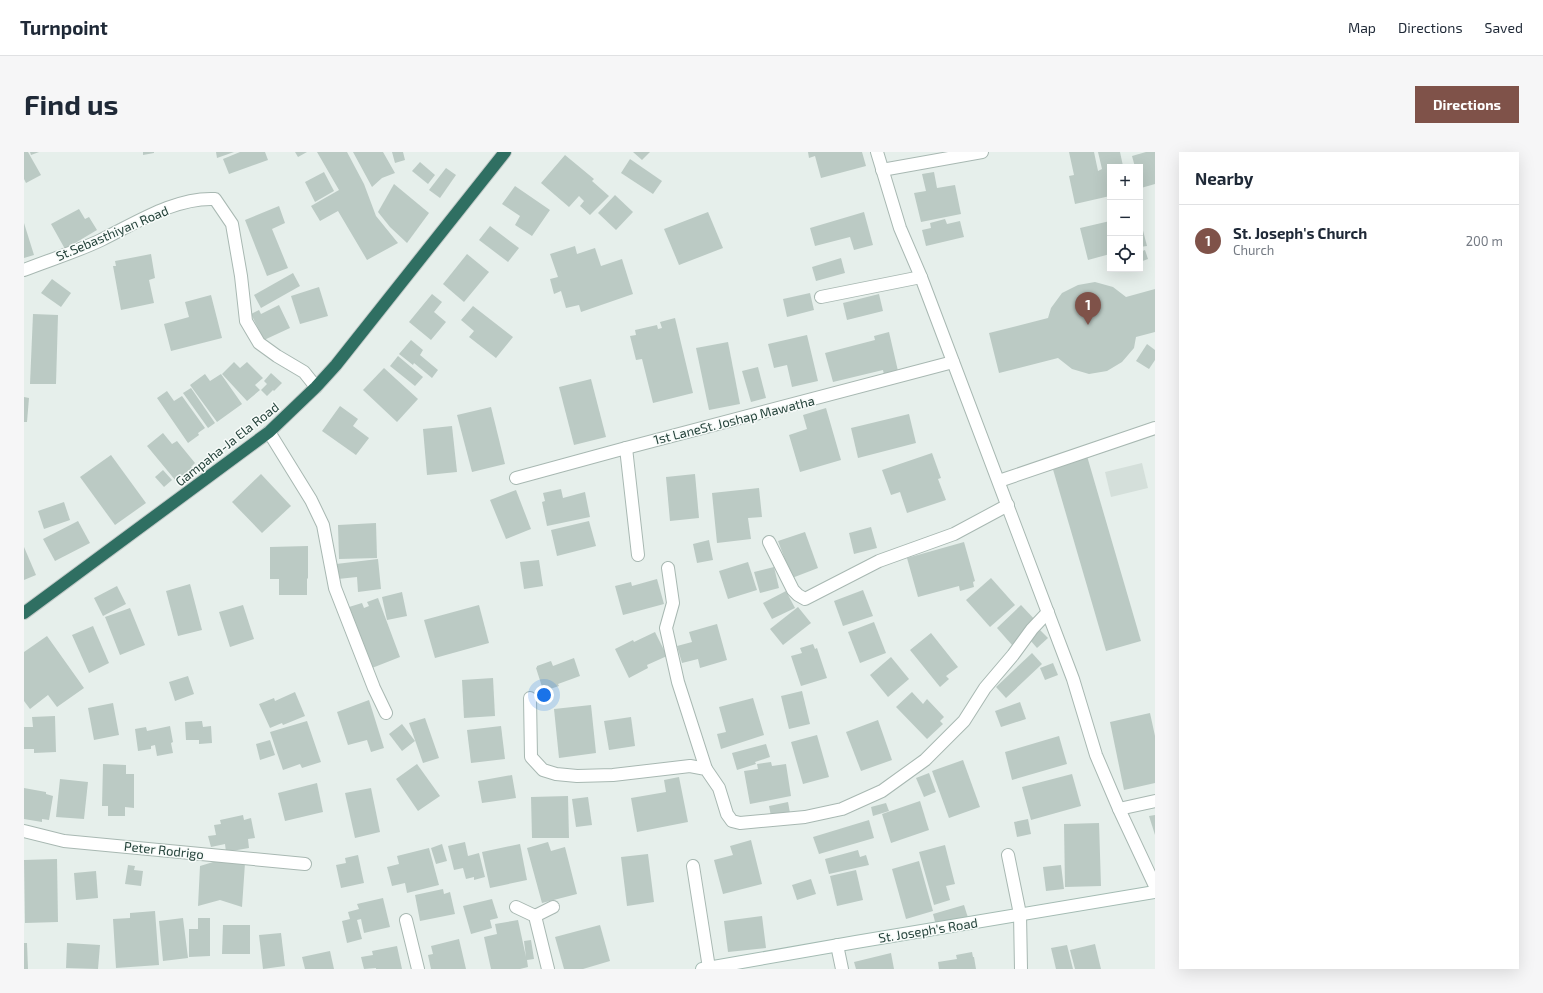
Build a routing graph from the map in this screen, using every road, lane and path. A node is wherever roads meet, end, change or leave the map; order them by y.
1 (505, 152) edge
2 (877, 152) edge
3 (982, 152) edge
4 (882, 170) junction
5 (24, 270) edge
6 (921, 277) junction
7 (820, 297) dead end
8 (953, 362) junction
9 (316, 387) junction
10 (1155, 428) edge
11 (269, 432) junction
12 (626, 448) junction
13 (516, 478) dead end
14 (999, 481) junction
15 (1008, 505) junction
16 (769, 542) dead end
17 (638, 555) dead end
18 (668, 568) dead end
19 (1048, 612) junction
20 (24, 613) edge
21 (530, 698) dead end
22 (386, 713) dead end
23 (706, 769) junction
24 (1155, 802) edge
25 (1119, 809) junction
26 (24, 831) edge
27 (1008, 855) dead end
28 (305, 864) dead end
29 (693, 866) dead end
30 (1155, 886) edge
31 (1155, 892) edge
32 (516, 907) dead end
33 (553, 907) dead end
34 (1020, 914) junction
35 (535, 916) junction
36 (406, 920) dead end
37 (837, 945) junction
38 (706, 968) edge
39 (418, 969) edge
40 (548, 969) edge
41 (842, 969) edge
42 (1021, 969) edge

1 - 9 highway, Gampaha-Ja Ela Road
2 - 4 street
3 - 4 street
4 - 6 street
5 - 9 street, St.Sebasthiyan Road
6 - 7 street
6 - 8 street
8 - 12 street, 1st LaneSt. Joshap Mawatha
8 - 14 street
9 - 11 highway, Gampaha-Ja Ela Road
10 - 14 street
11 - 20 highway, Gampaha-Ja Ela Road
11 - 22 street
12 - 13 street, 1st LaneSt. Joshap Mawatha
12 - 17 street
14 - 15 street
15 - 16 street
15 - 19 street
18 - 23 street
19 - 23 street
19 - 25 street
21 - 23 street
24 - 25 street
25 - 30 street
26 - 28 street, Peter Rodrigo
27 - 34 street
29 - 38 street
31 - 34 street, St. Joseph's Road
32 - 35 street
33 - 35 street
34 - 37 street, St. Joseph's Road
34 - 42 street
35 - 40 street
36 - 39 street
37 - 38 street, St. Joseph's Road
37 - 41 street

